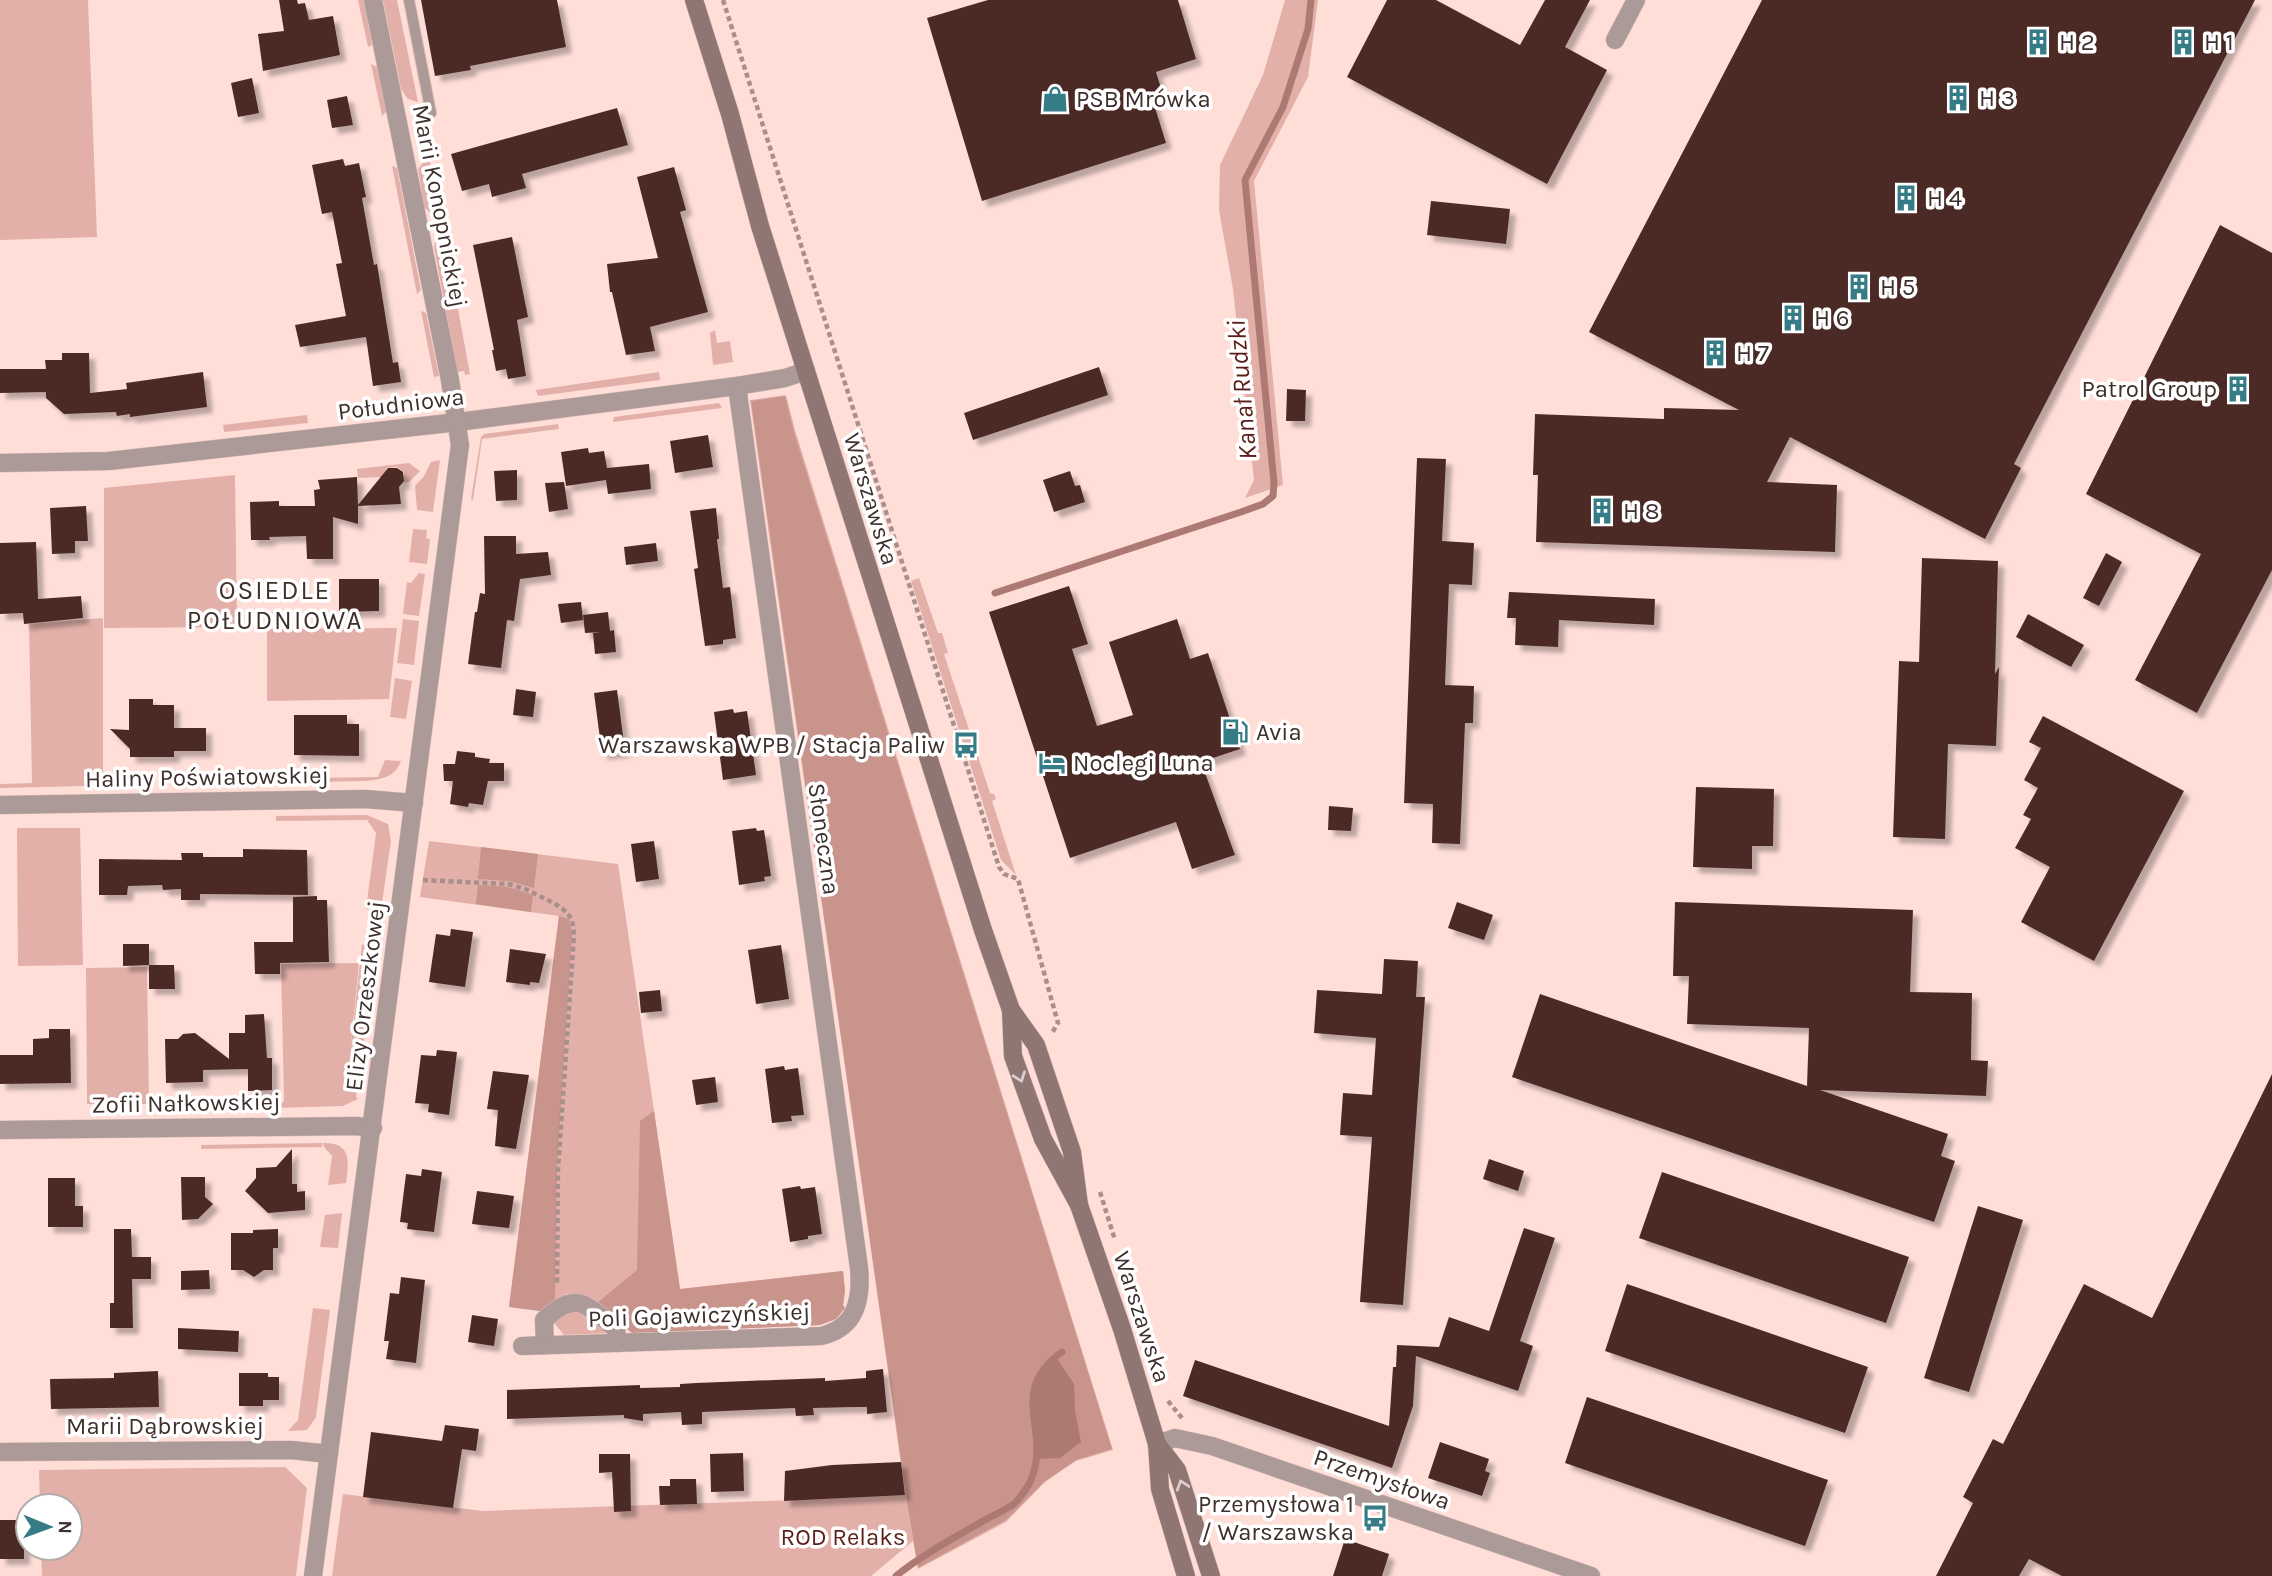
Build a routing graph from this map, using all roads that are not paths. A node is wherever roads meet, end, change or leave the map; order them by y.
1 (373, 0) edge
2 (409, 0) edge
3 (694, 0) edge
4 (1636, 0) edge
5 (1615, 40) dead end
6 (431, 113) dead end
7 (806, 371) junction
8 (737, 386) junction
9 (458, 422) junction
10 (0, 463) edge
11 (414, 803) junction
12 (0, 805) edge
13 (1011, 1010) junction
14 (373, 1128) junction
15 (0, 1130) edge
16 (1079, 1205) junction
17 (859, 1298) joint
18 (618, 1343) junction
19 (545, 1345) junction
20 (522, 1346) dead end
21 (1157, 1444) junction
22 (0, 1452) edge
23 (330, 1454) junction
24 (313, 1576) edge
25 (1186, 1576) edge
26 (1211, 1576) edge
27 (1591, 1576) edge

1 - 9 street, Marii Konopnickiej
2 - 6 lane
3 - 7 main road, Warszawska
4 - 5 street
7 - 8 street, Południowa
7 - 13 main road, Warszawska
8 - 9 street, Południowa
8 - 17 street, Słoneczna
9 - 10 street, Południowa
9 - 11 street, Elizy Orzeszkowej
11 - 12 street, Haliny Poświatowskiej
11 - 14 street, Elizy Orzeszkowej
13 - 16 main road, Warszawska
13 -> 16 main road, Warszawska
14 - 15 street, Zofii Nałkowskiej
14 - 23 street, Elizy Orzeszkowej
16 - 21 main road, Warszawska
17 - 18 street, Poli Gojawiczyńskiej
18 - 19 street, Poli Gojawiczyńskiej
18 - 19 street
19 - 20 street, Poli Gojawiczyńskiej
21 - 25 main road, Warszawska
26 -> 21 main road, Warszawska
21 - 27 street, Przemysłowa
22 - 23 street, Marii Dąbrowskiej
23 - 24 street, Elizy Orzeszkowej

